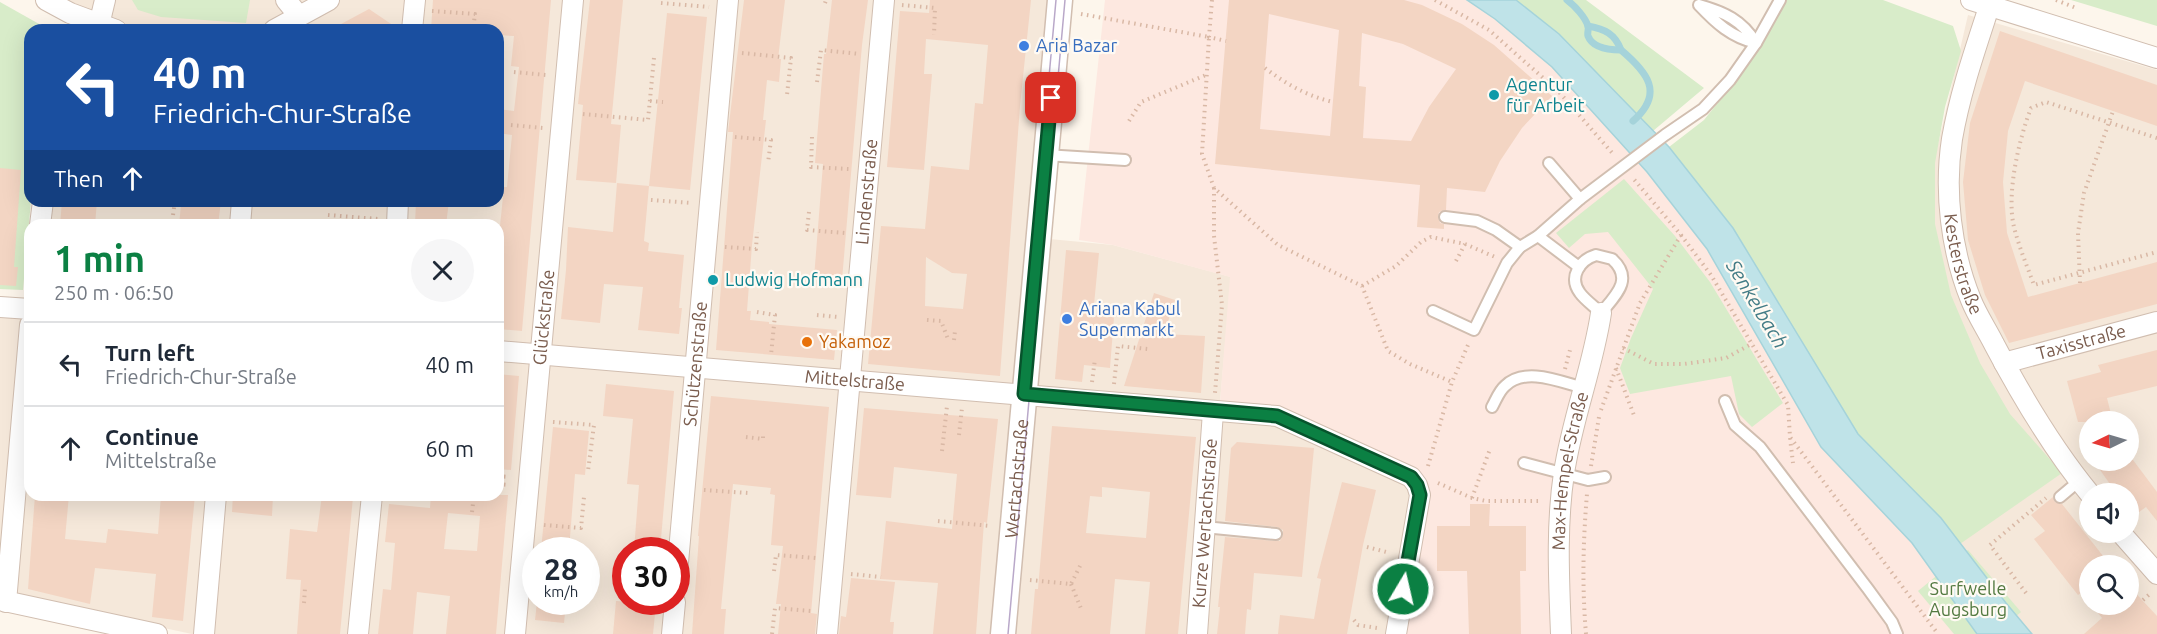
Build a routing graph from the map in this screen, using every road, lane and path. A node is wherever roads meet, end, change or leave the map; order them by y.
1 (46, 0) edge
2 (105, 0) edge
3 (286, 0) edge
4 (328, 0) edge
5 (573, 0) edge
6 (1212, 0) edge
7 (1780, 0) edge
8 (2056, 0) edge
9 (884, 2) edge
10 (1984, 2) edge
11 (662, 3) dead end
12 (414, 5) edge
13 (728, 5) edge
14 (1059, 5) edge
15 (2076, 8) dead end
16 (299, 16) junction
17 (67, 22) edge
18 (83, 24) edge
19 (107, 24) edge
20 (285, 24) edge
21 (412, 24) edge
22 (474, 24) edge
23 (934, 34) dead end
24 (1209, 38) junction
25 (1226, 41) dead end
26 (1756, 43) junction
27 (724, 52) junction
28 (879, 57) junction
29 (654, 58) dead end
30 (2157, 58) edge
31 (1265, 68) dead end
32 (514, 72) dead end
33 (1206, 75) junction
34 (566, 77) junction
35 (817, 82) dead end
36 (787, 95) dead end
37 (650, 101) junction
38 (663, 102) dead end
39 (1333, 102) dead end
40 (2113, 111) dead end
41 (562, 121) junction
42 (1129, 121) dead end
43 (2108, 124) junction
44 (511, 125) dead end
45 (716, 136) junction
46 (812, 137) dead end
47 (2157, 138) edge
48 (1046, 155) junction
49 (1125, 160) dead end
50 (768, 163) dead end
51 (1549, 163) dead end
52 (868, 170) junction
53 (1214, 188) junction
54 (1580, 198) junction
55 (651, 200) dead end
56 (710, 205) junction
57 (174, 207) edge
58 (809, 212) dead end
59 (173, 215) dead end
60 (328, 215) dead end
61 (397, 216) edge
62 (1445, 217) dead end
63 (757, 232) dead end
64 (862, 234) junction
65 (1681, 235) dead end
66 (1538, 236) junction
67 (1466, 244) junction
68 (706, 246) junction
69 (1520, 247) junction
70 (2157, 252) edge
71 (1456, 261) dead end
72 (1507, 263) junction
73 (1579, 267) junction
74 (2079, 272) junction
75 (2079, 283) dead end
76 (1362, 286) junction
77 (0, 307) edge
78 (24, 309) edge
79 (1433, 310) dead end
80 (757, 312) dead end
81 (1601, 313) junction
82 (927, 320) dead end
83 (2157, 322) edge
84 (1474, 330) junction
85 (955, 331) dead end
86 (948, 339) dead end
87 (954, 340) dead end
88 (1753, 343) junction
89 (1623, 348) dead end
90 (1148, 349) dead end
91 (504, 352) edge
92 (541, 355) junction
93 (2004, 363) junction
94 (1616, 367) dead end
95 (695, 368) junction
96 (769, 375) junction
97 (849, 380) junction
98 (1452, 382) junction
99 (24, 386) edge
100 (948, 388) junction
101 (1584, 388) junction
102 (1024, 394) junction
103 (1725, 401) dead end
104 (1113, 402) junction
105 (1492, 406) dead end
106 (1213, 412) junction
107 (1635, 418) dead end
108 (535, 420) junction
109 (763, 432) dead end
110 (746, 437) dead end
111 (1490, 449) dead end
112 (942, 451) dead end
113 (1524, 464) dead end
114 (588, 471) dead end
115 (1564, 474) junction
116 (1605, 477) dead end
117 (2081, 483) edge
118 (2079, 484) edge
119 (2079, 484) edge
120 (1417, 485) junction
121 (685, 488) junction
122 (748, 494) dead end
123 (584, 497) dead end
124 (2060, 497) dead end
125 (1472, 498) junction
126 (215, 501) edge
127 (371, 501) edge
128 (473, 501) edge
129 (1541, 501) dead end
130 (472, 512) dead end
131 (938, 520) dead end
132 (525, 524) junction
133 (1204, 527) junction
134 (1012, 529) junction
135 (1276, 534) dead end
136 (680, 537) edge
137 (2130, 543) edge
138 (1082, 562) dead end
139 (833, 566) junction
140 (774, 572) dead end
141 (2157, 574) edge
142 (881, 577) dead end
143 (1009, 578) junction
144 (1071, 584) junction
145 (305, 588) dead end
146 (2026, 593) dead end
147 (3, 601) edge
148 (304, 603) dead end
149 (1082, 611) dead end
150 (829, 612) junction
151 (674, 615) edge
152 (157, 634) edge
153 (204, 634) edge
154 (358, 634) edge
155 (515, 634) edge
156 (672, 634) edge
157 (771, 634) edge
158 (827, 634) edge
159 (1003, 634) edge
160 (1197, 634) edge
161 (1396, 634) edge
162 (1561, 634) edge
163 (1897, 634) edge
164 (1938, 634) edge

1 - 17 street
2 - 19 street
3 - 16 street
4 - 16 street
5 - 34 street, Glückstraße
6 - 24 path
7 - 26 lane
8 - 15 path
9 - 23 path
9 - 28 street, Lindenstraße
10 - 30 street
10 - 93 street, Kesterstraße
11 - 13 path
12 - 21 street
12 - 22 path
13 - 27 street, Schützenstraße
14 - 24 path
14 - 48 street, Wertachstraße
16 - 20 street
17 - 18 street
24 - 25 path
24 - 33 path
26 - 26 lane
26 - 54 lane
27 - 36 path
27 - 45 street, Schützenstraße
28 - 35 path
28 - 52 street, Lindenstraße
29 - 37 path
31 - 39 path
32 - 34 path
33 - 42 path
33 - 53 path
34 - 41 street, Glückstraße
37 - 38 path
37 - 41 path
40 - 43 path
41 - 44 path
41 - 92 street, Glückstraße
43 - 47 path
43 - 74 path
43 - 74 path
45 - 50 path
45 - 56 street, Schützenstraße
46 - 52 path
48 - 49 lane
48 - 102 street, Wertachstraße
51 - 54 lane
52 - 64 street, Lindenstraße
53 - 76 path
53 - 106 path
54 - 66 lane
55 - 56 path
56 - 68 street, Schützenstraße
57 - 59 path
58 - 64 path
60 - 61 path
62 - 69 lane
63 - 68 path
64 - 97 street, Lindenstraße
65 - 88 path
66 - 69 lane
66 - 73 lane
67 - 71 path
67 - 72 path
67 - 76 path
68 - 95 street, Schützenstraße
69 - 72 lane
70 - 74 path
72 - 84 lane
73 - 81 lane
73 - 81 lane
74 - 75 path
76 - 98 path
77 - 78 street
79 - 84 lane
80 - 96 path
81 - 101 street, Max-Hempel-Straße
82 - 86 path
83 - 93 street, Taxisstraße
84 - 98 path
85 - 87 path
88 - 89 path
88 - 164 path
90 - 104 path
91 - 92 street, Mittelstraße
92 - 95 street, Mittelstraße
92 - 108 street, Glückstraße
93 - 117 street, Kesterstraße
94 - 107 path
95 - 96 street, Mittelstraße
95 - 121 street, Schützenstraße
96 - 97 street, Mittelstraße
97 - 100 street, Mittelstraße
97 - 139 street, Lindenstraße
98 - 120 path
99 - 147 street
100 - 102 street, Mittelstraße
100 - 112 path
101 - 105 lane
101 - 115 street, Max-Hempel-Straße
102 - 104 street, Mittelstraße
102 - 134 street, Wertachstraße
103 - 163 lane
104 - 106 street, Mittelstraße
106 - 120 street, Mittelstraße
106 - 133 street, Kurze Wertachstraße
108 - 114 path
108 - 132 street, Glückstraße
109 - 110 path
111 - 125 path
113 - 115 lane
115 - 116 lane
115 - 162 street, Max-Hempel-Straße
118 - 124 lane
119 - 146 path
120 - 125 path
120 - 161 street
121 - 122 path
121 - 136 street, Schützenstraße
123 - 132 path
125 - 129 path
126 - 153 street
127 - 154 street
128 - 130 path
131 - 134 path
132 - 155 street, Glückstraße
133 - 135 lane
133 - 160 street, Kurze Wertachstraße
134 - 143 street, Wertachstraße
137 - 141 street
138 - 144 path
139 - 140 path
139 - 142 path
139 - 150 street, Lindenstraße
143 - 144 path
143 - 159 street, Wertachstraße
144 - 149 path
145 - 148 path
147 - 152 street
150 - 157 path
150 - 158 street, Lindenstraße
151 - 156 street

